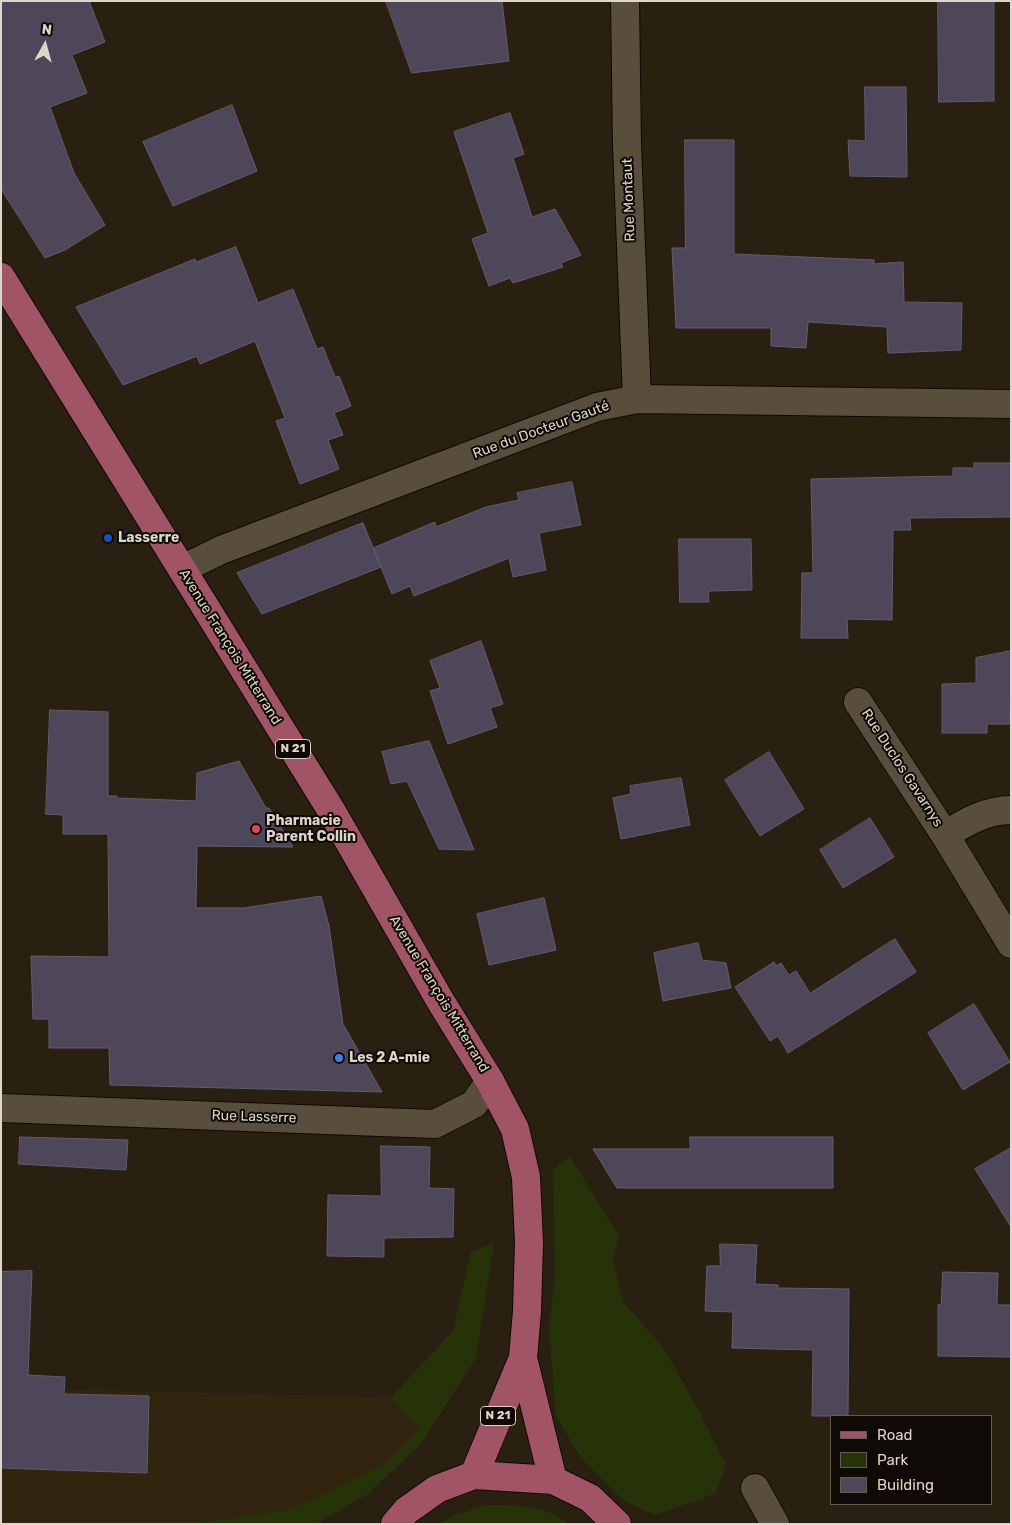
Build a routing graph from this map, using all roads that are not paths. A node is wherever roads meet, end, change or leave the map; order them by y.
1 (625, 1) edge
2 (1, 277) edge
3 (637, 399) junction
4 (1011, 404) edge
5 (182, 569) junction
6 (858, 702) dead end
7 (1011, 810) edge
8 (945, 835) junction
9 (1011, 944) edge
10 (490, 1082) junction
11 (1, 1108) edge
12 (523, 1358) junction
13 (474, 1475) junction
14 (553, 1480) junction
15 (755, 1488) dead end
16 (395, 1524) edge
17 (617, 1524) edge
18 (775, 1524) edge

1 - 3 street, Rue Montaut
2 - 5 main road, Avenue François Mitterrand / N 21
3 - 4 street, Rue du Docteur Gauté
3 - 5 street, Rue du Docteur Gauté
5 - 10 main road, Avenue François Mitterrand / N 21
6 - 8 street, Rue Duclos Gavarnys
7 - 8 street, Rue Duclos Gavarnys
8 - 9 street, Rue Duclos Gavarnys
10 - 11 street, Rue Lasserre
10 - 12 main road, Avenue François Mitterrand / N 21
12 - 13 main road, N 21
12 - 14 main road, N 21
13 - 14 main road
13 - 16 main road
14 - 17 main road
15 - 18 street

